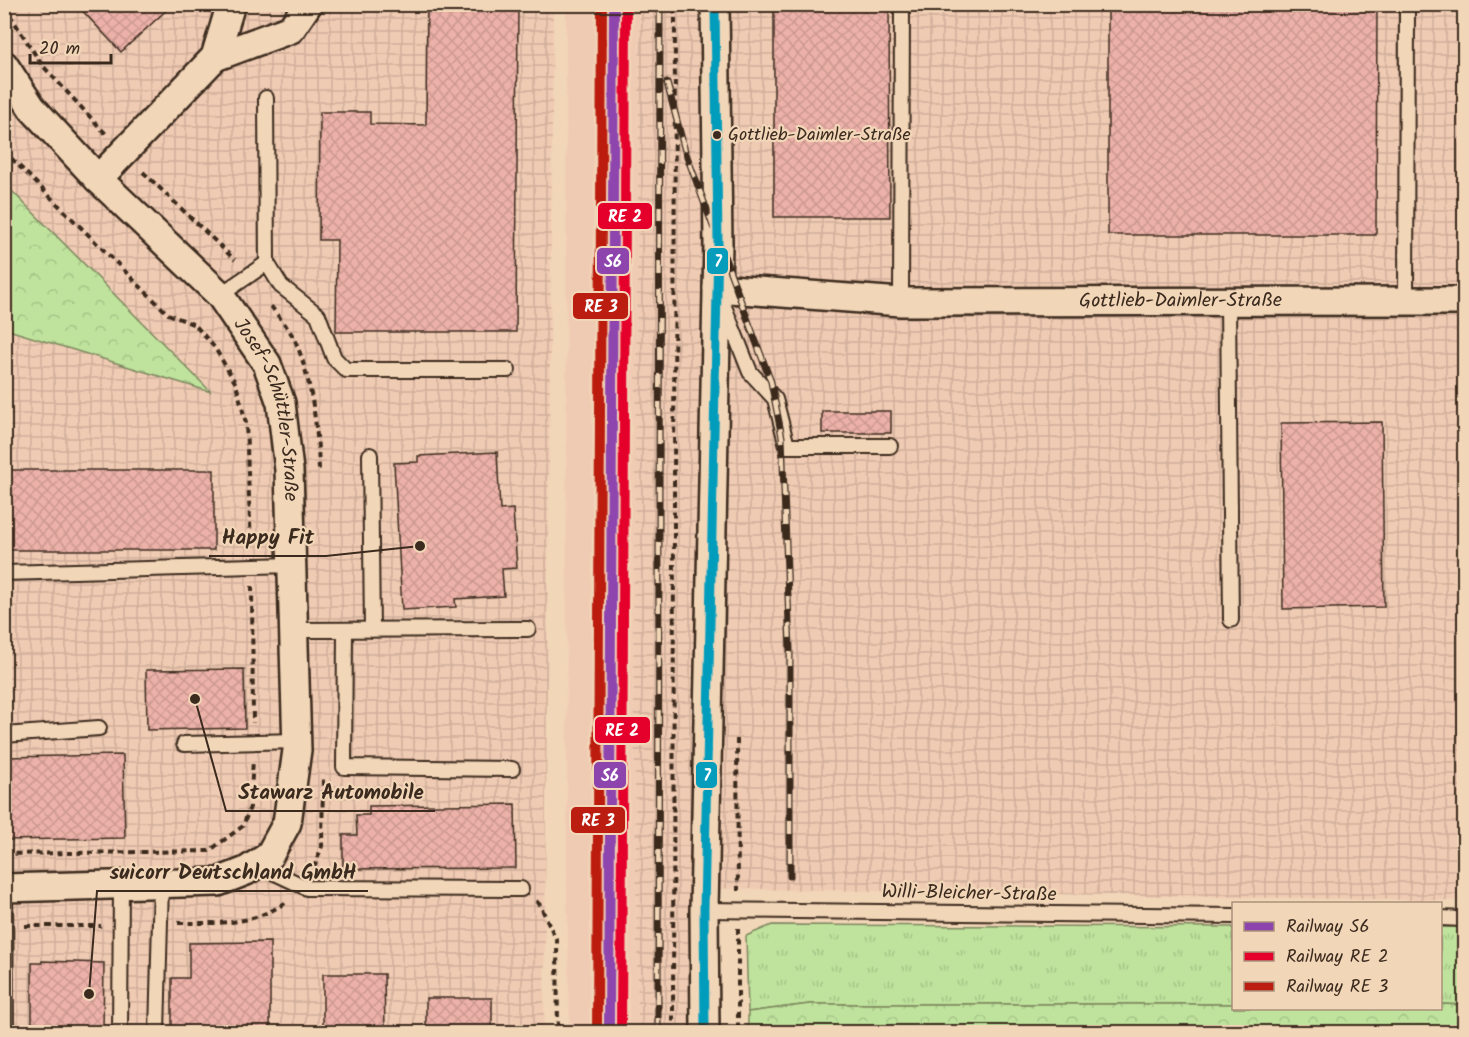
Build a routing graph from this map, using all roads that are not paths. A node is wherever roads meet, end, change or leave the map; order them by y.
1 (231, 4) edge
2 (308, 4) edge
3 (715, 4) edge
4 (902, 4) edge
5 (1407, 11) dead end
6 (215, 57) junction
7 (4, 65) edge
8 (266, 98) dead end
9 (98, 179) junction
10 (267, 263) junction
11 (717, 288) junction
12 (220, 295) junction
13 (1406, 301) junction
14 (1464, 301) edge
15 (901, 302) junction
16 (1228, 302) junction
17 (508, 370) dead end
18 (890, 446) dead end
19 (369, 455) dead end
20 (292, 565) junction
21 (4, 573) edge
22 (1231, 620) dead end
23 (528, 629) dead end
24 (293, 630) junction
25 (345, 630) junction
26 (372, 630) junction
27 (99, 728) dead end
28 (4, 735) edge
29 (296, 741) junction
30 (184, 744) dead end
31 (512, 769) dead end
32 (256, 864) junction
33 (161, 884) junction
34 (121, 885) junction
35 (5, 888) edge
36 (521, 889) road end
37 (704, 910) junction
38 (1232, 916) edge
39 (1442, 918) edge
40 (1464, 919) edge
41 (5, 926) edge
42 (6, 1032) edge
43 (120, 1032) edge
44 (157, 1032) edge
45 (705, 1032) edge

1 - 6 street
2 - 6 street
3 - 11 street
4 - 15 lane
5 - 13 lane
6 - 9 street
7 - 9 street, Josef-Schüttler-Straße
8 - 10 lane
9 - 12 street, Josef-Schüttler-Straße
10 - 12 lane
10 - 17 lane
11 - 15 street, Gottlieb-Daimler-Straße
11 - 18 lane
11 - 37 street
12 - 20 street, Josef-Schüttler-Straße
13 - 14 street, Gottlieb-Daimler-Straße
13 - 16 street, Gottlieb-Daimler-Straße
15 - 16 street, Gottlieb-Daimler-Straße
16 - 22 lane
19 - 26 lane
20 - 21 lane
20 - 24 street, Josef-Schüttler-Straße
23 - 26 lane
24 - 25 lane
24 - 29 street, Josef-Schüttler-Straße
25 - 26 lane
25 - 31 lane
27 - 28 lane
29 - 30 lane
29 - 32 street, Josef-Schüttler-Straße
32 - 33 street, Josef-Schüttler-Straße
32 - 36 lane
33 - 34 street, Josef-Schüttler-Straße
33 - 44 lane
34 - 35 street, Josef-Schüttler-Straße
34 - 43 lane
35 - 41 lane
37 - 38 lane, Willi-Bleicher-Straße
37 - 45 street
39 - 40 lane
41 - 42 lane

